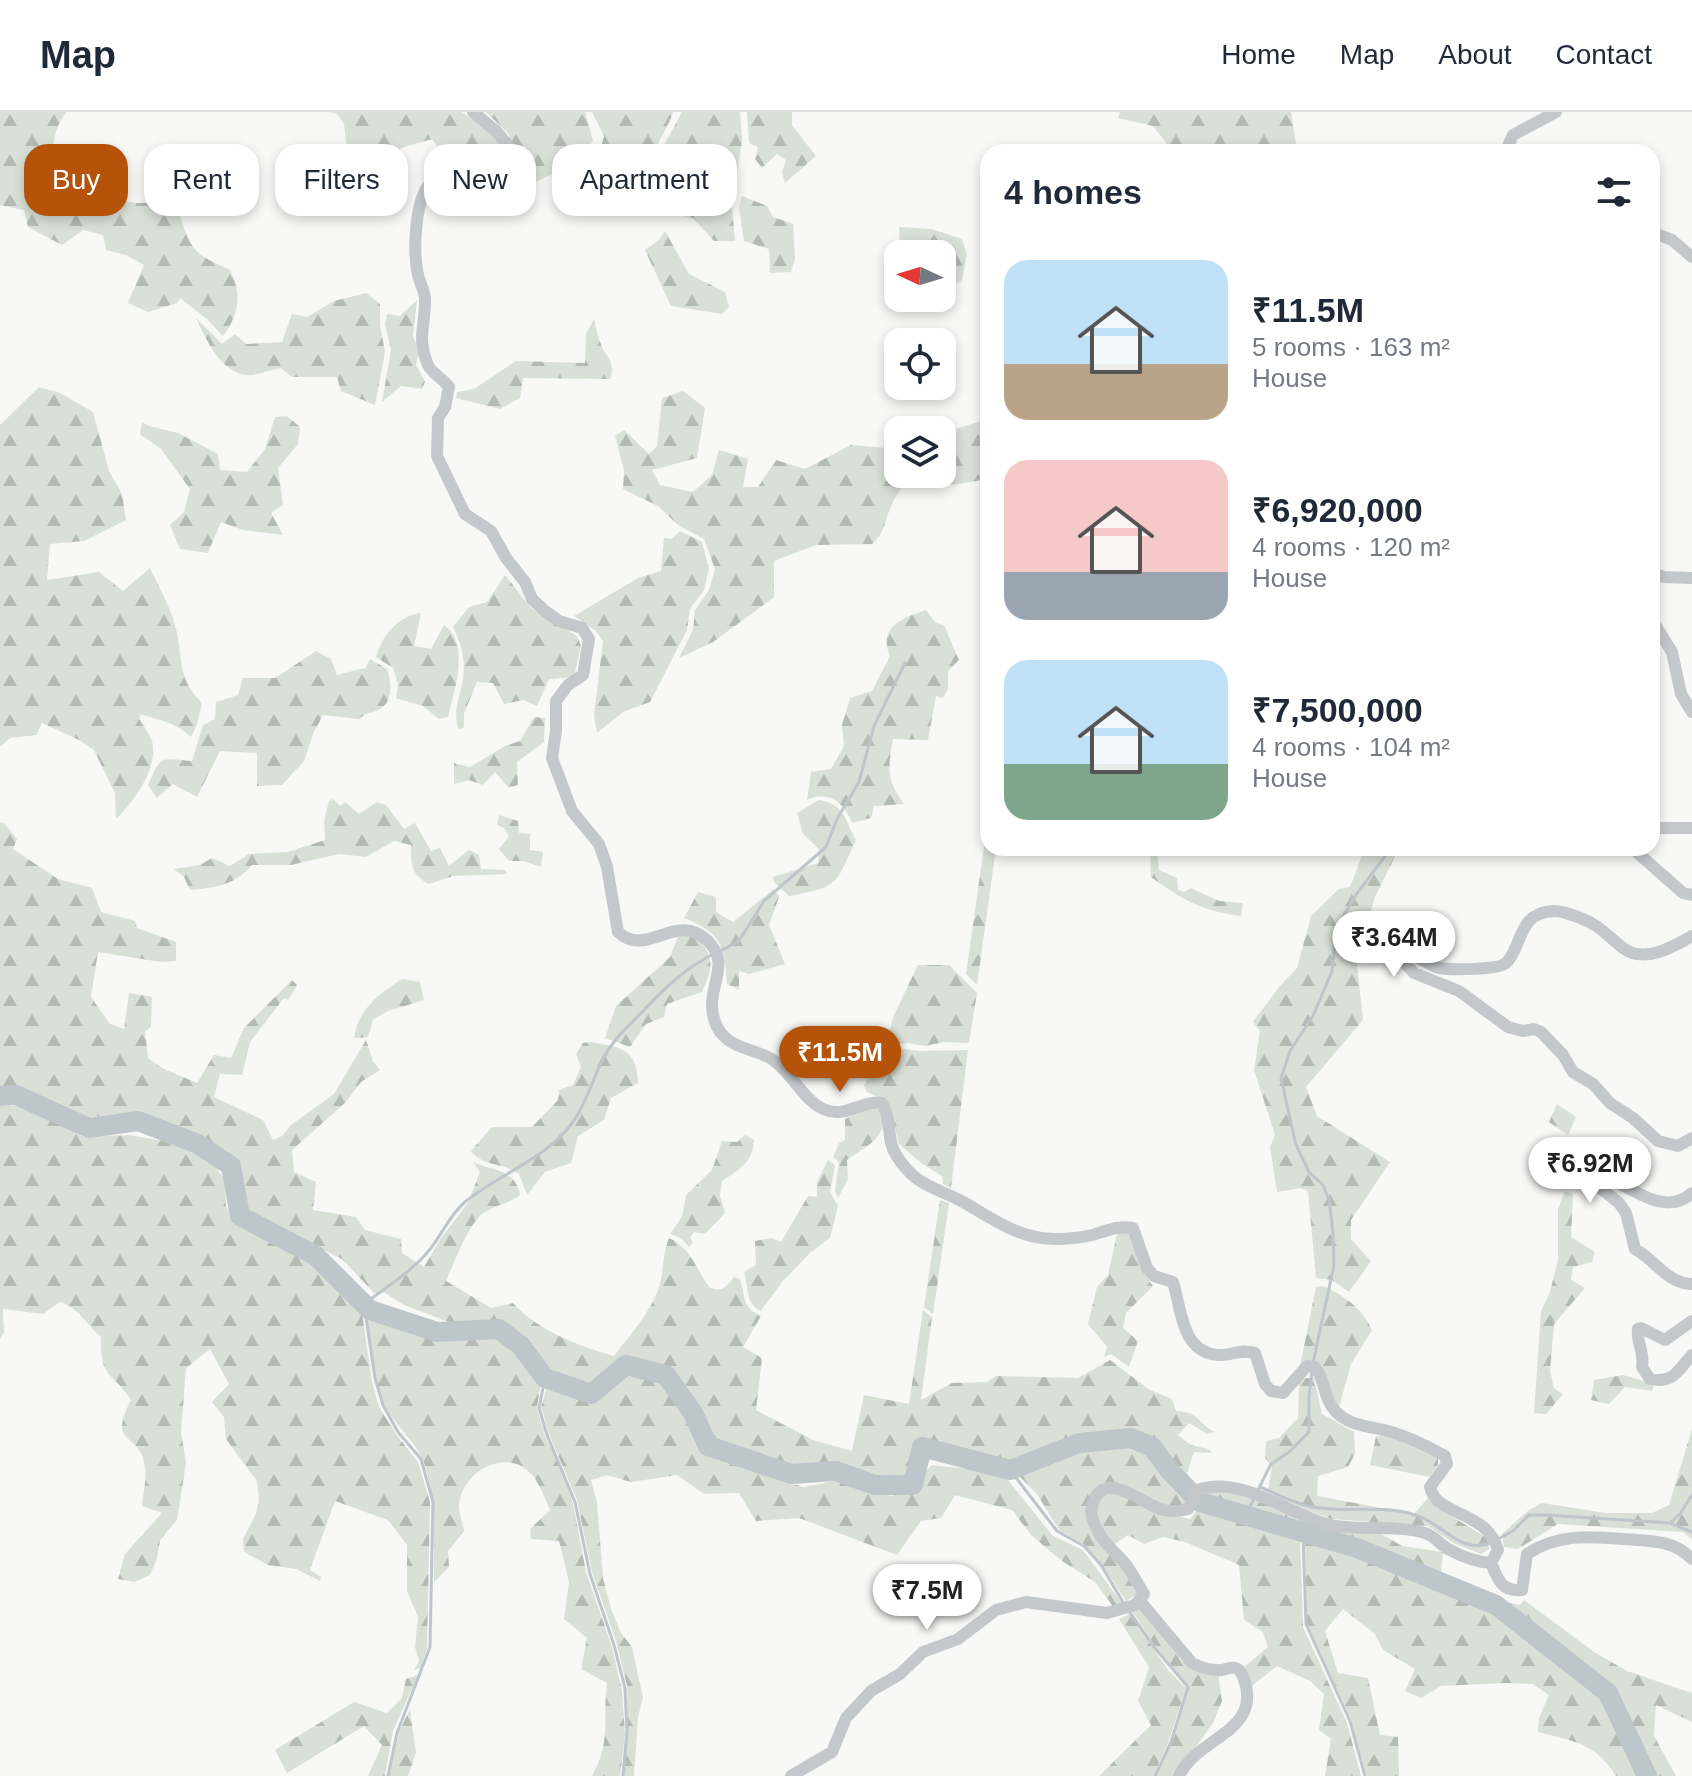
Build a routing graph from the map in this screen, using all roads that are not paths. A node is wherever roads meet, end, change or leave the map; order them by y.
1 (473, 112) edge
2 (1556, 112) edge
3 (1509, 144) edge
4 (1660, 235) edge
5 (1692, 257) edge
6 (1660, 576) edge
7 (1692, 578) edge
8 (1660, 633) edge
9 (1692, 712) edge
10 (1660, 828) edge
11 (1692, 828) edge
12 (1641, 856) edge
13 (1692, 895) edge
14 (1692, 936) edge
15 (1692, 1138) edge
16 (1692, 1193) edge
17 (1692, 1284) edge
18 (1692, 1321) edge
19 (1692, 1355) edge
20 (1692, 1559) edge
21 (1491, 1563) junction
22 (1137, 1603) junction
23 (791, 1776) edge
24 (1179, 1776) edge

1 - 21 street
2 - 3 street
4 - 5 street
6 - 7 street
8 - 9 street
10 - 11 street
12 - 13 street
14 - 15 street
16 - 17 street
18 - 19 street
20 - 21 street
21 - 22 street
22 - 23 street
22 - 24 street

